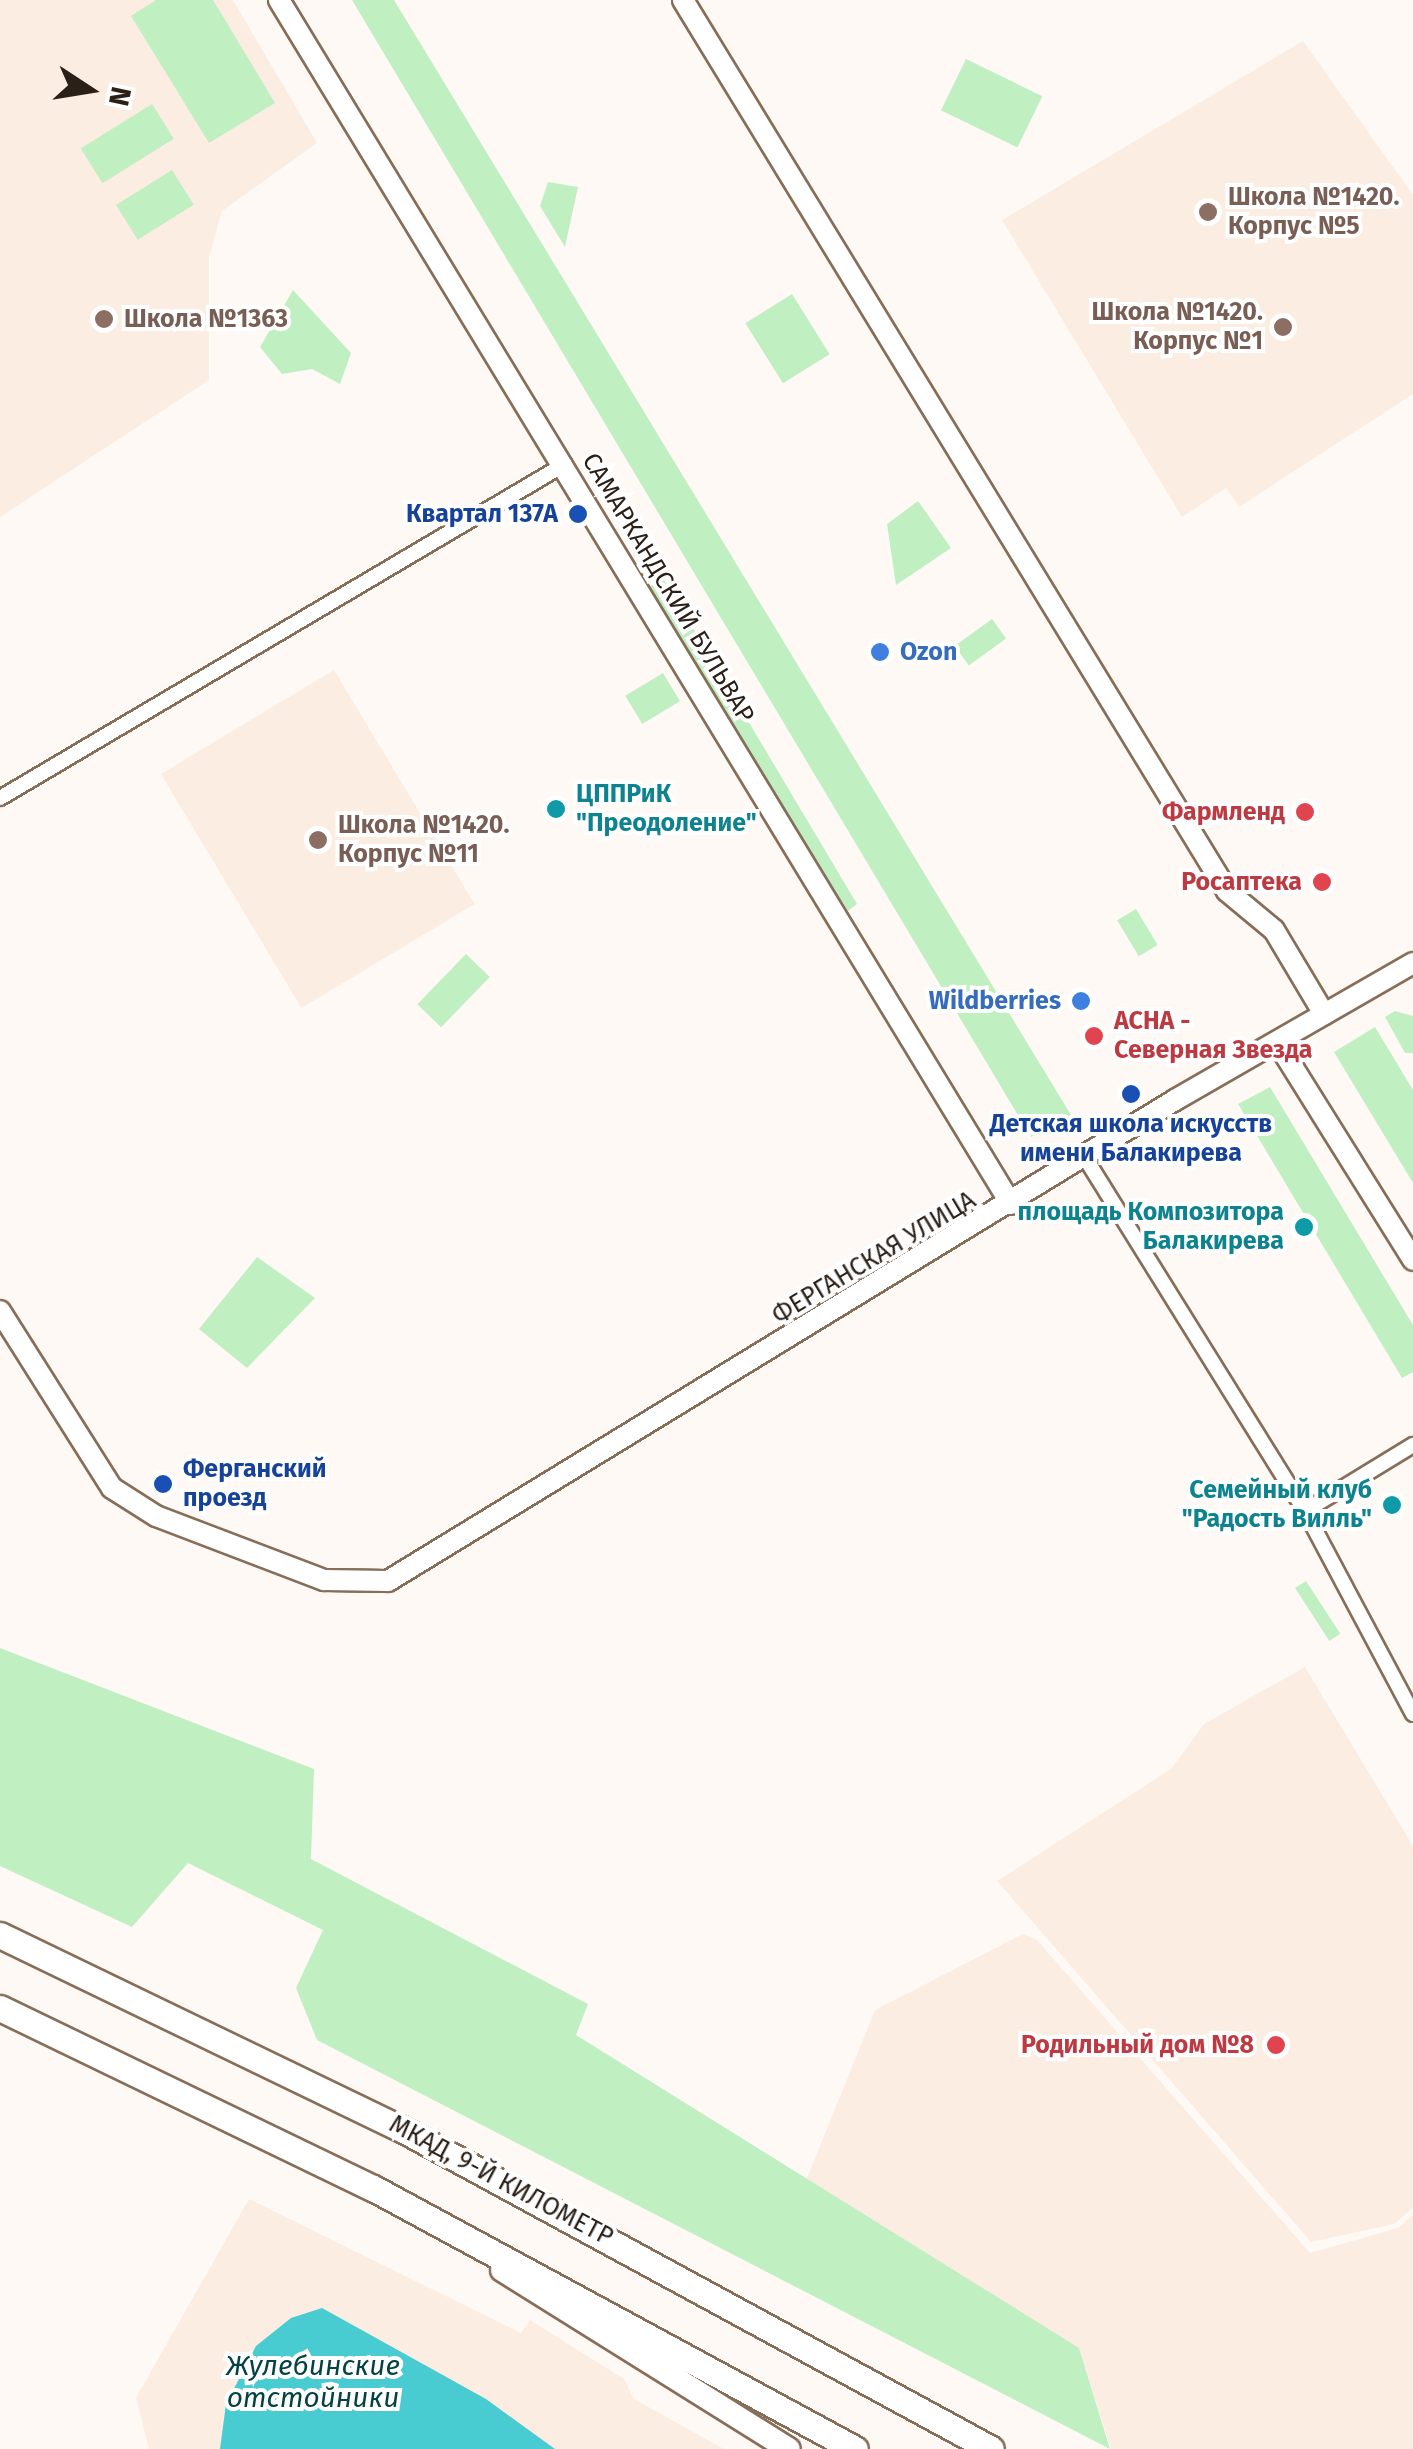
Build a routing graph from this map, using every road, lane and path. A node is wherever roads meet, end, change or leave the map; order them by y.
1 (279, 0) edge
2 (683, 0) edge
3 (565, 464) junction
4 (0, 798) edge
5 (1413, 963) edge
6 (1324, 1014) junction
7 (1277, 1042) junction
8 (1084, 1156) junction
9 (1011, 1204) junction
10 (1413, 1260) edge
11 (0, 1311) edge
12 (1413, 1446) edge
13 (1305, 1511) junction
14 (1413, 1714) edge
15 (0, 1935) edge
16 (0, 2008) edge
17 (372, 2188) junction
18 (789, 2449) edge
19 (855, 2449) edge
20 (991, 2449) edge

1 - 3 street, САМАРКАНДСКИЙ БУЛЬВАР
2 - 6 street
3 - 4 street
3 - 9 street, САМАРКАНДСКИЙ БУЛЬВАР
5 - 6 street, ФЕРГАНСКАЯ УЛИЦА
6 - 7 street, ФЕРГАНСКАЯ УЛИЦА
7 - 8 street, ФЕРГАНСКАЯ УЛИЦА
7 - 10 street
8 - 9 street, ФЕРГАНСКАЯ УЛИЦА
8 - 13 street
9 - 11 street, ФЕРГАНСКАЯ УЛИЦА
12 - 13 street
13 - 14 street
15 - 20 highway, МКАД, 9-Й КИЛОМЕТР
16 - 17 highway
17 - 18 main road
17 - 19 highway

